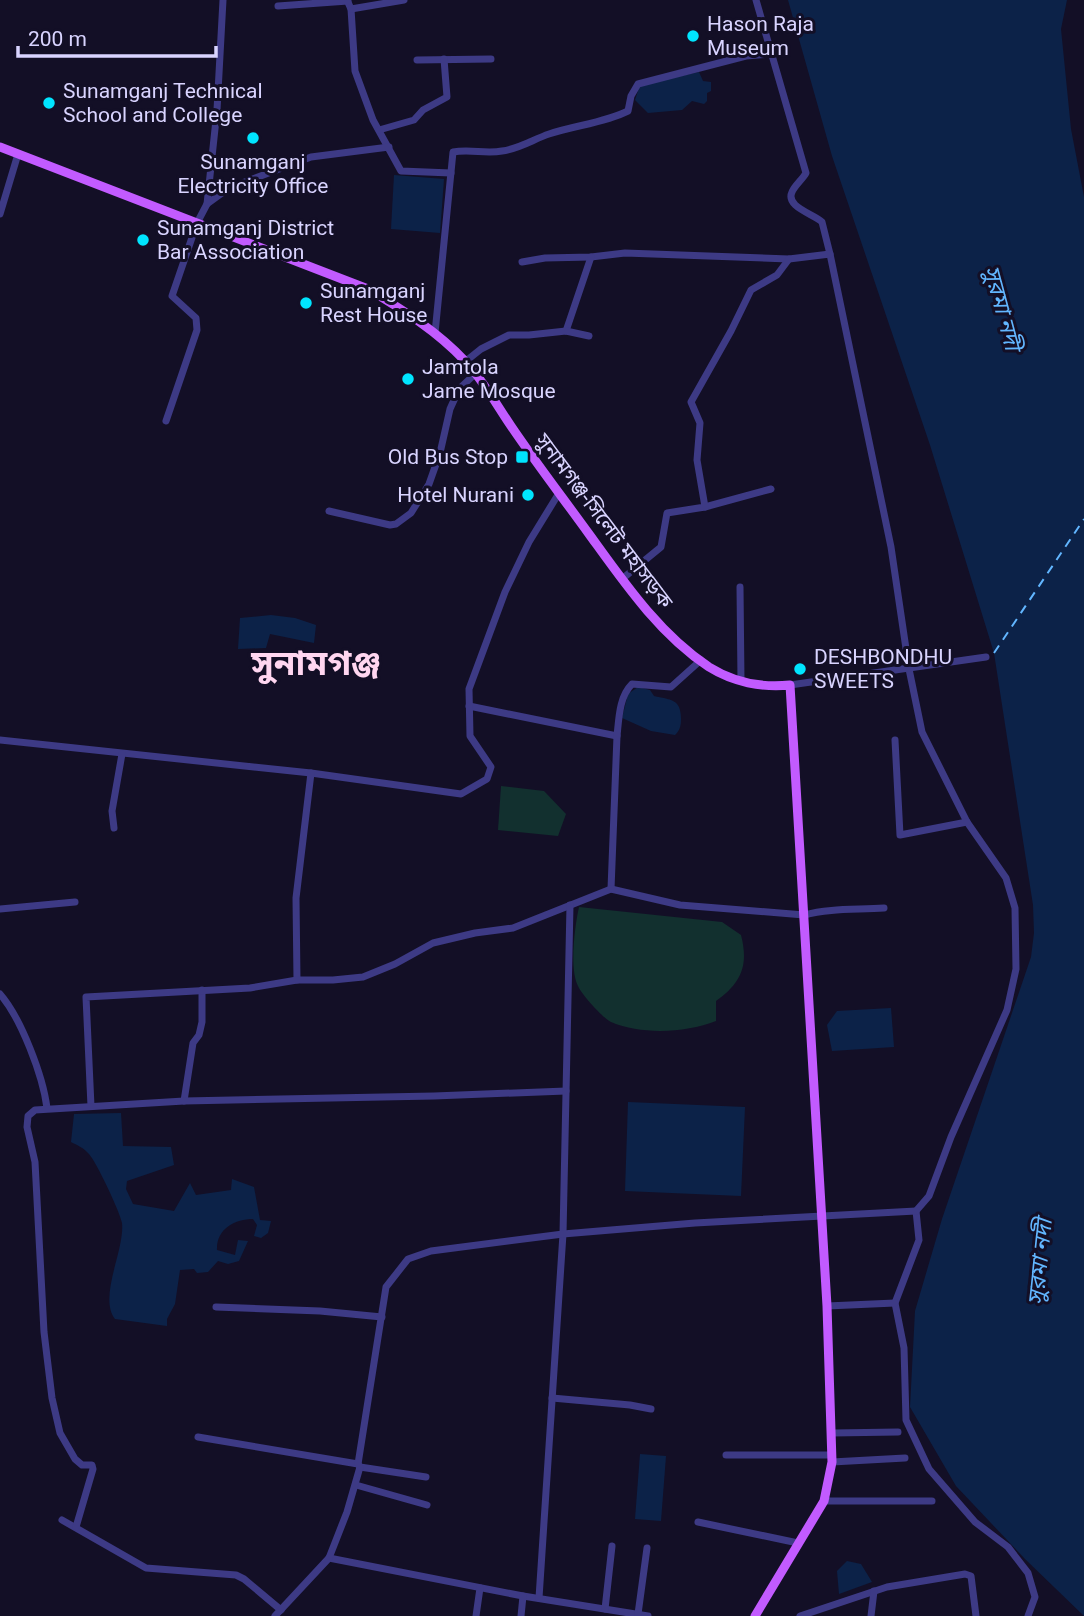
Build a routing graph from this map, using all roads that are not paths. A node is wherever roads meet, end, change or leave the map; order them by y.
1 (223, 0) edge
2 (404, 0) edge
3 (756, 0) edge
4 (349, 3) edge
5 (278, 6) dead end
6 (771, 54) junction
7 (444, 59) junction
8 (491, 59) dead end
9 (417, 60) dead end
10 (379, 130) junction
11 (0, 147) edge
12 (389, 147) junction
13 (19, 155) junction
14 (451, 173) junction
15 (207, 204) junction
16 (0, 214) edge
17 (197, 223) junction
18 (830, 254) junction
19 (591, 257) junction
20 (789, 259) junction
21 (522, 262) dead end
22 (566, 331) junction
23 (435, 333) junction
24 (589, 336) dead end
25 (466, 361) junction
26 (476, 373) junction
27 (166, 421) dead end
28 (771, 489) dead end
29 (559, 493) junction
30 (705, 507) junction
31 (329, 511) dead end
32 (622, 579) junction
33 (740, 587) dead end
34 (986, 656) dead end
35 (701, 660) junction
36 (909, 669) junction
37 (741, 681) junction
38 (790, 685) junction
39 (469, 706) junction
40 (617, 736) junction
41 (0, 740) edge
42 (895, 740) dead end
43 (122, 754) junction
44 (311, 773) junction
45 (967, 822) junction
46 (114, 828) dead end
47 (611, 889) junction
48 (75, 902) dead end
49 (570, 905) junction
50 (884, 908) dead end
51 (0, 909) edge
52 (804, 915) junction
53 (297, 980) junction
54 (202, 990) junction
55 (0, 994) edge
56 (566, 1091) junction
57 (184, 1101) junction
58 (91, 1106) junction
59 (47, 1108) junction
60 (916, 1211) junction
61 (821, 1217) junction
62 (563, 1234) junction
63 (895, 1303) junction
64 (827, 1306) junction
65 (216, 1307) dead end
66 (382, 1317) junction
67 (552, 1398) junction
68 (651, 1409) dead end
69 (898, 1432) dead end
70 (832, 1433) junction
71 (198, 1437) dead end
72 (726, 1455) dead end
73 (832, 1458) junction
74 (905, 1458) dead end
75 (359, 1465) junction
76 (426, 1477) dead end
77 (356, 1485) junction
78 (824, 1501) junction
79 (932, 1501) dead end
80 (427, 1505) dead end
81 (62, 1520) dead end
82 (698, 1522) dead end
83 (76, 1527) junction
84 (798, 1544) junction
85 (612, 1546) dead end
86 (647, 1548) dead end
87 (329, 1558) junction
88 (480, 1588) junction
89 (874, 1591) junction
90 (523, 1596) junction
91 (539, 1598) junction
92 (605, 1609) junction
93 (278, 1613) edge
94 (638, 1614) junction
95 (476, 1616) edge
96 (521, 1616) edge
97 (648, 1616) edge
98 (755, 1616) edge
99 (800, 1616) edge
100 (871, 1616) edge
101 (976, 1616) edge
102 (1028, 1616) edge

1 - 15 street
2 - 4 street
3 - 6 street
4 - 5 street
4 - 10 street
6 - 14 street
6 - 18 street
7 - 8 street
7 - 9 street
7 - 10 street
10 - 12 street
11 - 13 main road, সুনামগঞ্জ-সিলেট মহাসড়ক
12 - 14 street
12 - 15 street
13 - 16 street
13 - 17 main road, সুনামগঞ্জ-সিলেট মহাসড়ক
14 - 23 street
15 - 17 street
17 - 23 main road, সুনামগঞ্জ-সিলেট মহাসড়ক
17 - 27 street
18 - 20 street
18 - 36 street
19 - 20 street
19 - 21 street
19 - 22 street
20 - 30 street
22 - 24 street
22 - 25 street
23 - 25 main road, সুনামগঞ্জ-সিলেট মহাসড়ক
25 - 26 main road, সুনামগঞ্জ-সিলেট মহাসড়ক
26 - 29 main road, সুনামগঞ্জ-সিলেট মহাসড়ক
26 - 31 street
28 - 30 street
29 - 32 main road, সুনামগঞ্জ-সিলেট মহাসড়ক
29 - 39 street
30 - 32 street
32 - 35 main road, সুনামগঞ্জ-সিলেট মহাসড়ক
33 - 37 street
34 - 36 street
35 - 37 main road, সুনামগঞ্জ-সিলেট মহাসড়ক
35 - 40 street
36 - 38 street
36 - 45 street
37 - 38 main road, সুনামগঞ্জ-সিলেট মহাসড়ক
38 - 52 main road
39 - 40 street
39 - 44 street
40 - 47 street
41 - 43 street
42 - 45 street
43 - 44 street
43 - 46 street
44 - 53 street
45 - 60 street
47 - 49 street
47 - 52 street
48 - 51 street
49 - 53 street
49 - 56 street
50 - 52 street
52 - 61 main road
53 - 54 street
54 - 57 street
54 - 58 street
55 - 59 street
56 - 57 street
56 - 62 street
57 - 58 street
58 - 59 street
59 - 83 street
60 - 61 street
60 - 63 street
61 - 62 street
61 - 64 main road
62 - 66 street
62 - 67 street
63 - 64 street
63 - 102 street
64 - 70 main road
65 - 66 street
66 - 75 street
67 - 68 street
67 - 91 street
69 - 70 street
70 - 73 main road
71 - 75 street
72 - 73 street
73 - 74 street
73 - 78 main road
75 - 76 street
75 - 77 street
77 - 80 street
77 - 87 street
78 - 79 street
78 - 84 main road
81 - 83 street
82 - 84 street
83 - 93 street
84 - 98 main road
85 - 92 street
86 - 94 street
87 - 88 street
87 - 93 street
88 - 90 street
88 - 95 street
89 - 99 street
89 - 100 street
89 - 101 street
90 - 91 street
90 - 96 street
91 - 92 street
92 - 94 street
94 - 97 street

